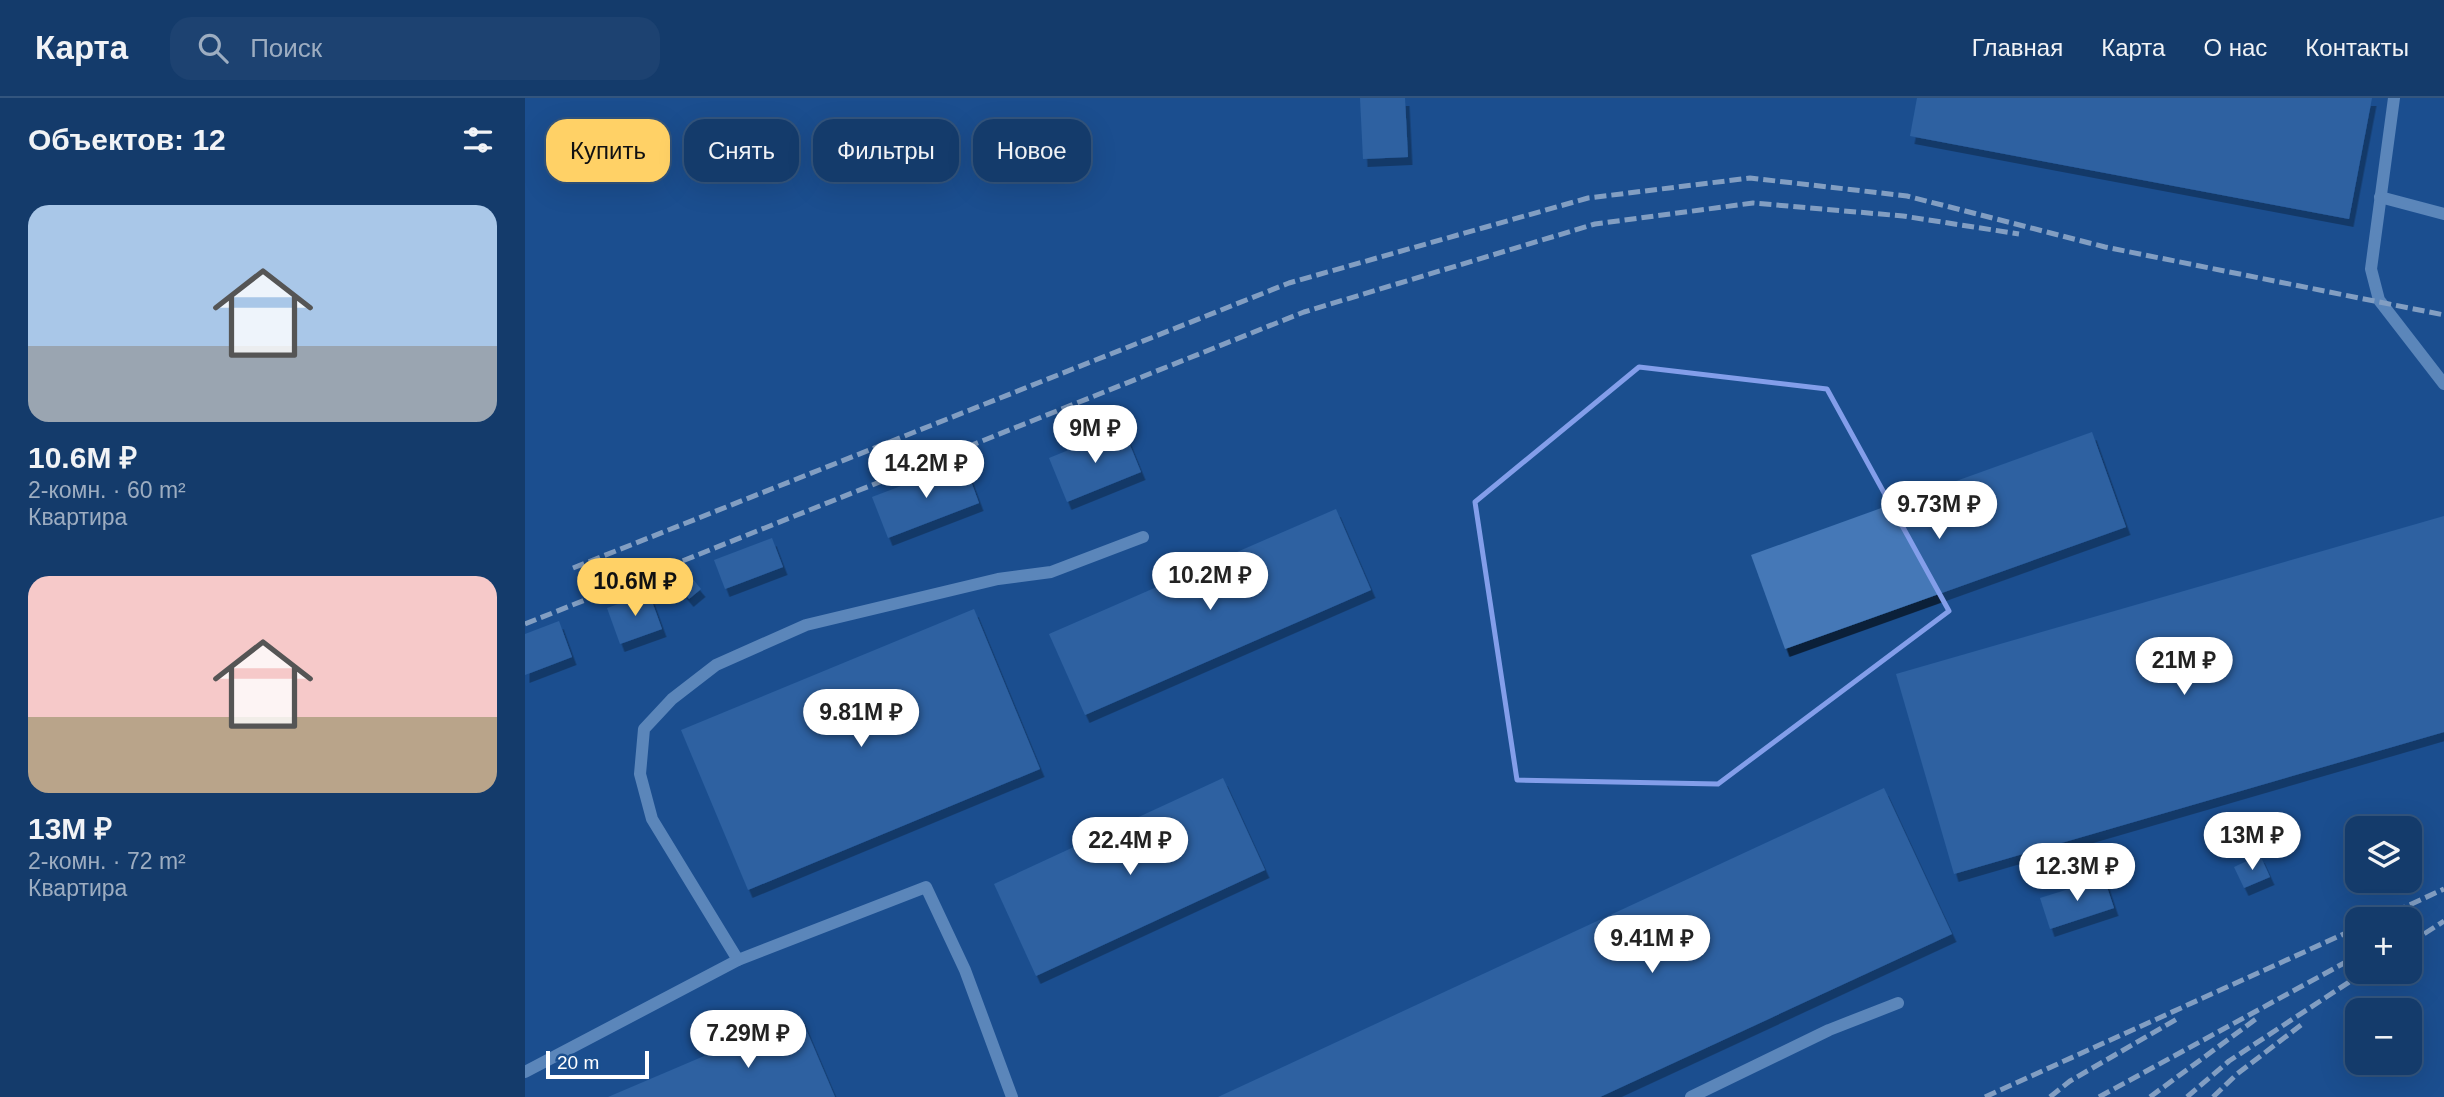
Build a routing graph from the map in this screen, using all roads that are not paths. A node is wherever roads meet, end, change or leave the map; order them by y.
1 (2394, 98) edge
2 (2381, 197) junction
3 (2444, 214) edge
4 (2444, 384) edge
5 (1143, 537) dead end
6 (738, 960) junction
7 (1898, 1003) dead end
8 (525, 1072) edge
9 (1012, 1097) edge
10 (1691, 1097) edge

1 - 2 lane
2 - 3 lane
2 - 4 lane
5 - 6 lane
6 - 8 lane
6 - 9 lane
7 - 10 lane

